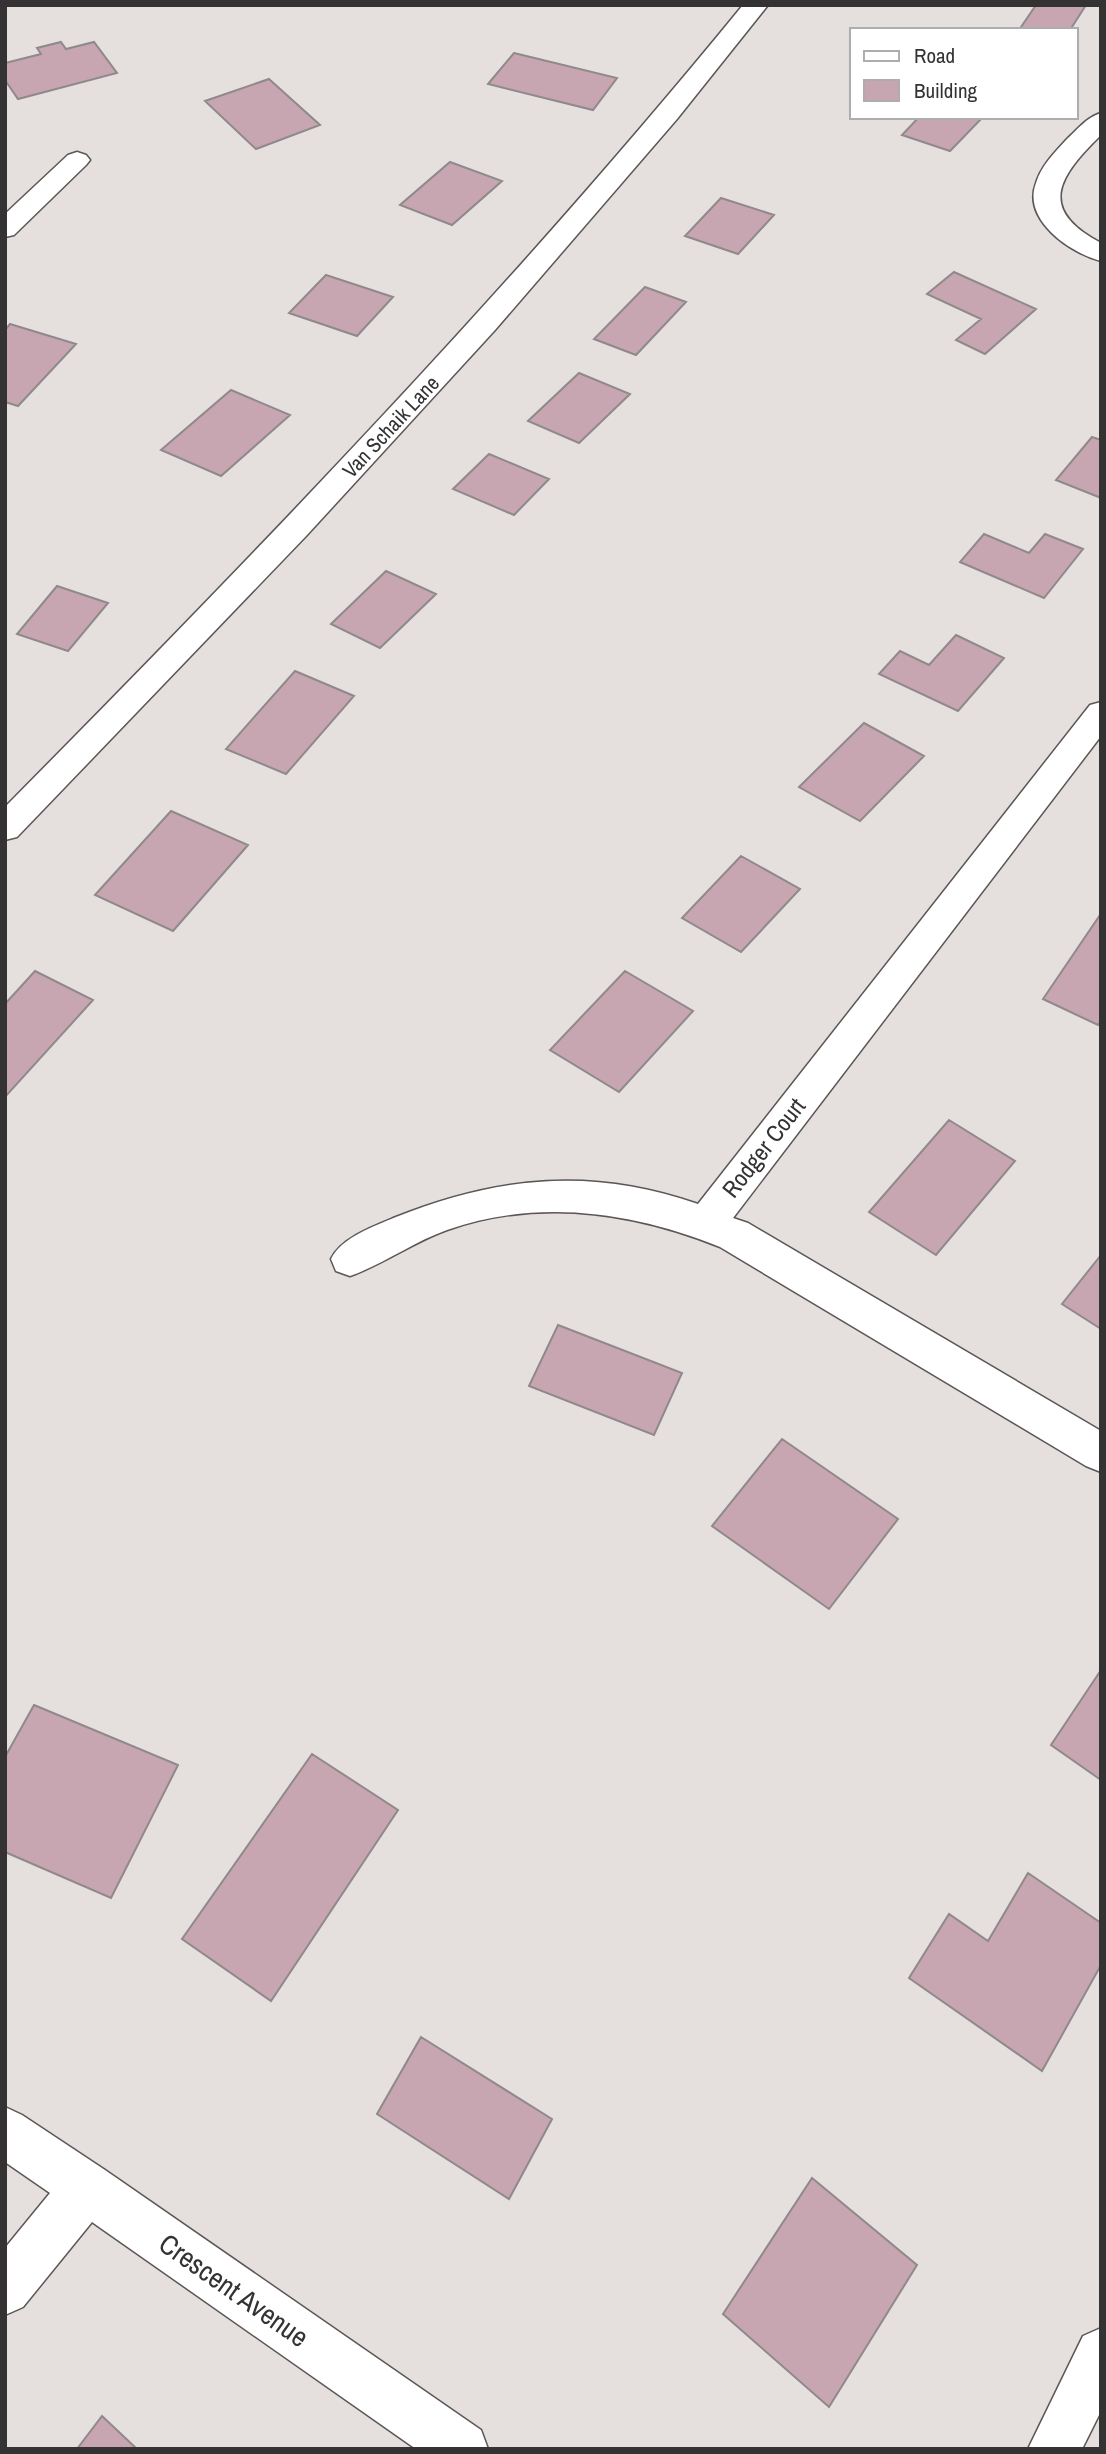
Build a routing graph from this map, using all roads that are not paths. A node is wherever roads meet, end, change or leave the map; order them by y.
1 (756, 5) edge
2 (1101, 121) edge
3 (77, 160) dead end
4 (5, 229) edge
5 (1101, 253) edge
6 (1101, 713) edge
7 (5, 828) edge
8 (707, 1222) junction
9 (350, 1259) dead end
10 (1101, 1453) edge
11 (5, 2132) edge
12 (87, 2188) junction
13 (5, 2290) edge
14 (1101, 2354) edge
15 (462, 2449) edge
16 (1054, 2449) edge

1 - 7 street, Van Schaik Lane
2 - 5 street
3 - 4 street
6 - 8 street, Rodger Court
8 - 9 street
8 - 10 street, Rodger Court
11 - 12 street, Crescent Avenue
12 - 13 street
12 - 15 street, Crescent Avenue
14 - 16 street

